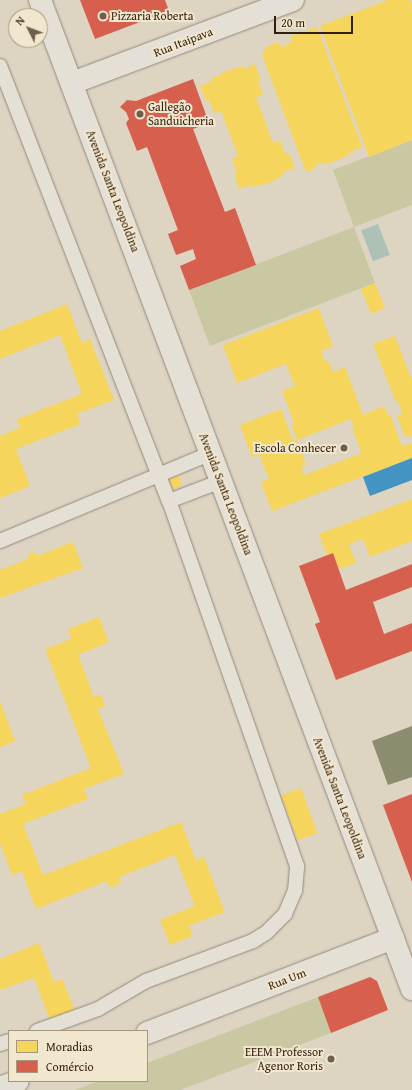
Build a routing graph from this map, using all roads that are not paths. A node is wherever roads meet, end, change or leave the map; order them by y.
1 (40, 0) edge
2 (293, 0) edge
3 (0, 66) edge
4 (72, 83) junction
5 (211, 453) junction
6 (159, 475) junction
7 (221, 481) junction
8 (169, 501) junction
9 (0, 541) edge
10 (393, 938) junction
11 (410, 975) edge
12 (40, 1030) edge
13 (148, 1033) edge
14 (15, 1082) edge
15 (0, 1088) edge

1 - 4 street, Avenida Santa Leopoldina
2 - 4 street, Rua Itaipava
3 - 6 lane
4 - 5 street, Avenida Santa Leopoldina
5 - 6 lane
5 - 7 street, Avenida Santa Leopoldina
6 - 8 lane
6 - 9 lane
7 - 8 lane
7 - 10 street, Avenida Santa Leopoldina
8 - 12 lane
10 - 11 street, Avenida Santa Leopoldina
10 - 13 street, Rua Um
14 - 15 street

